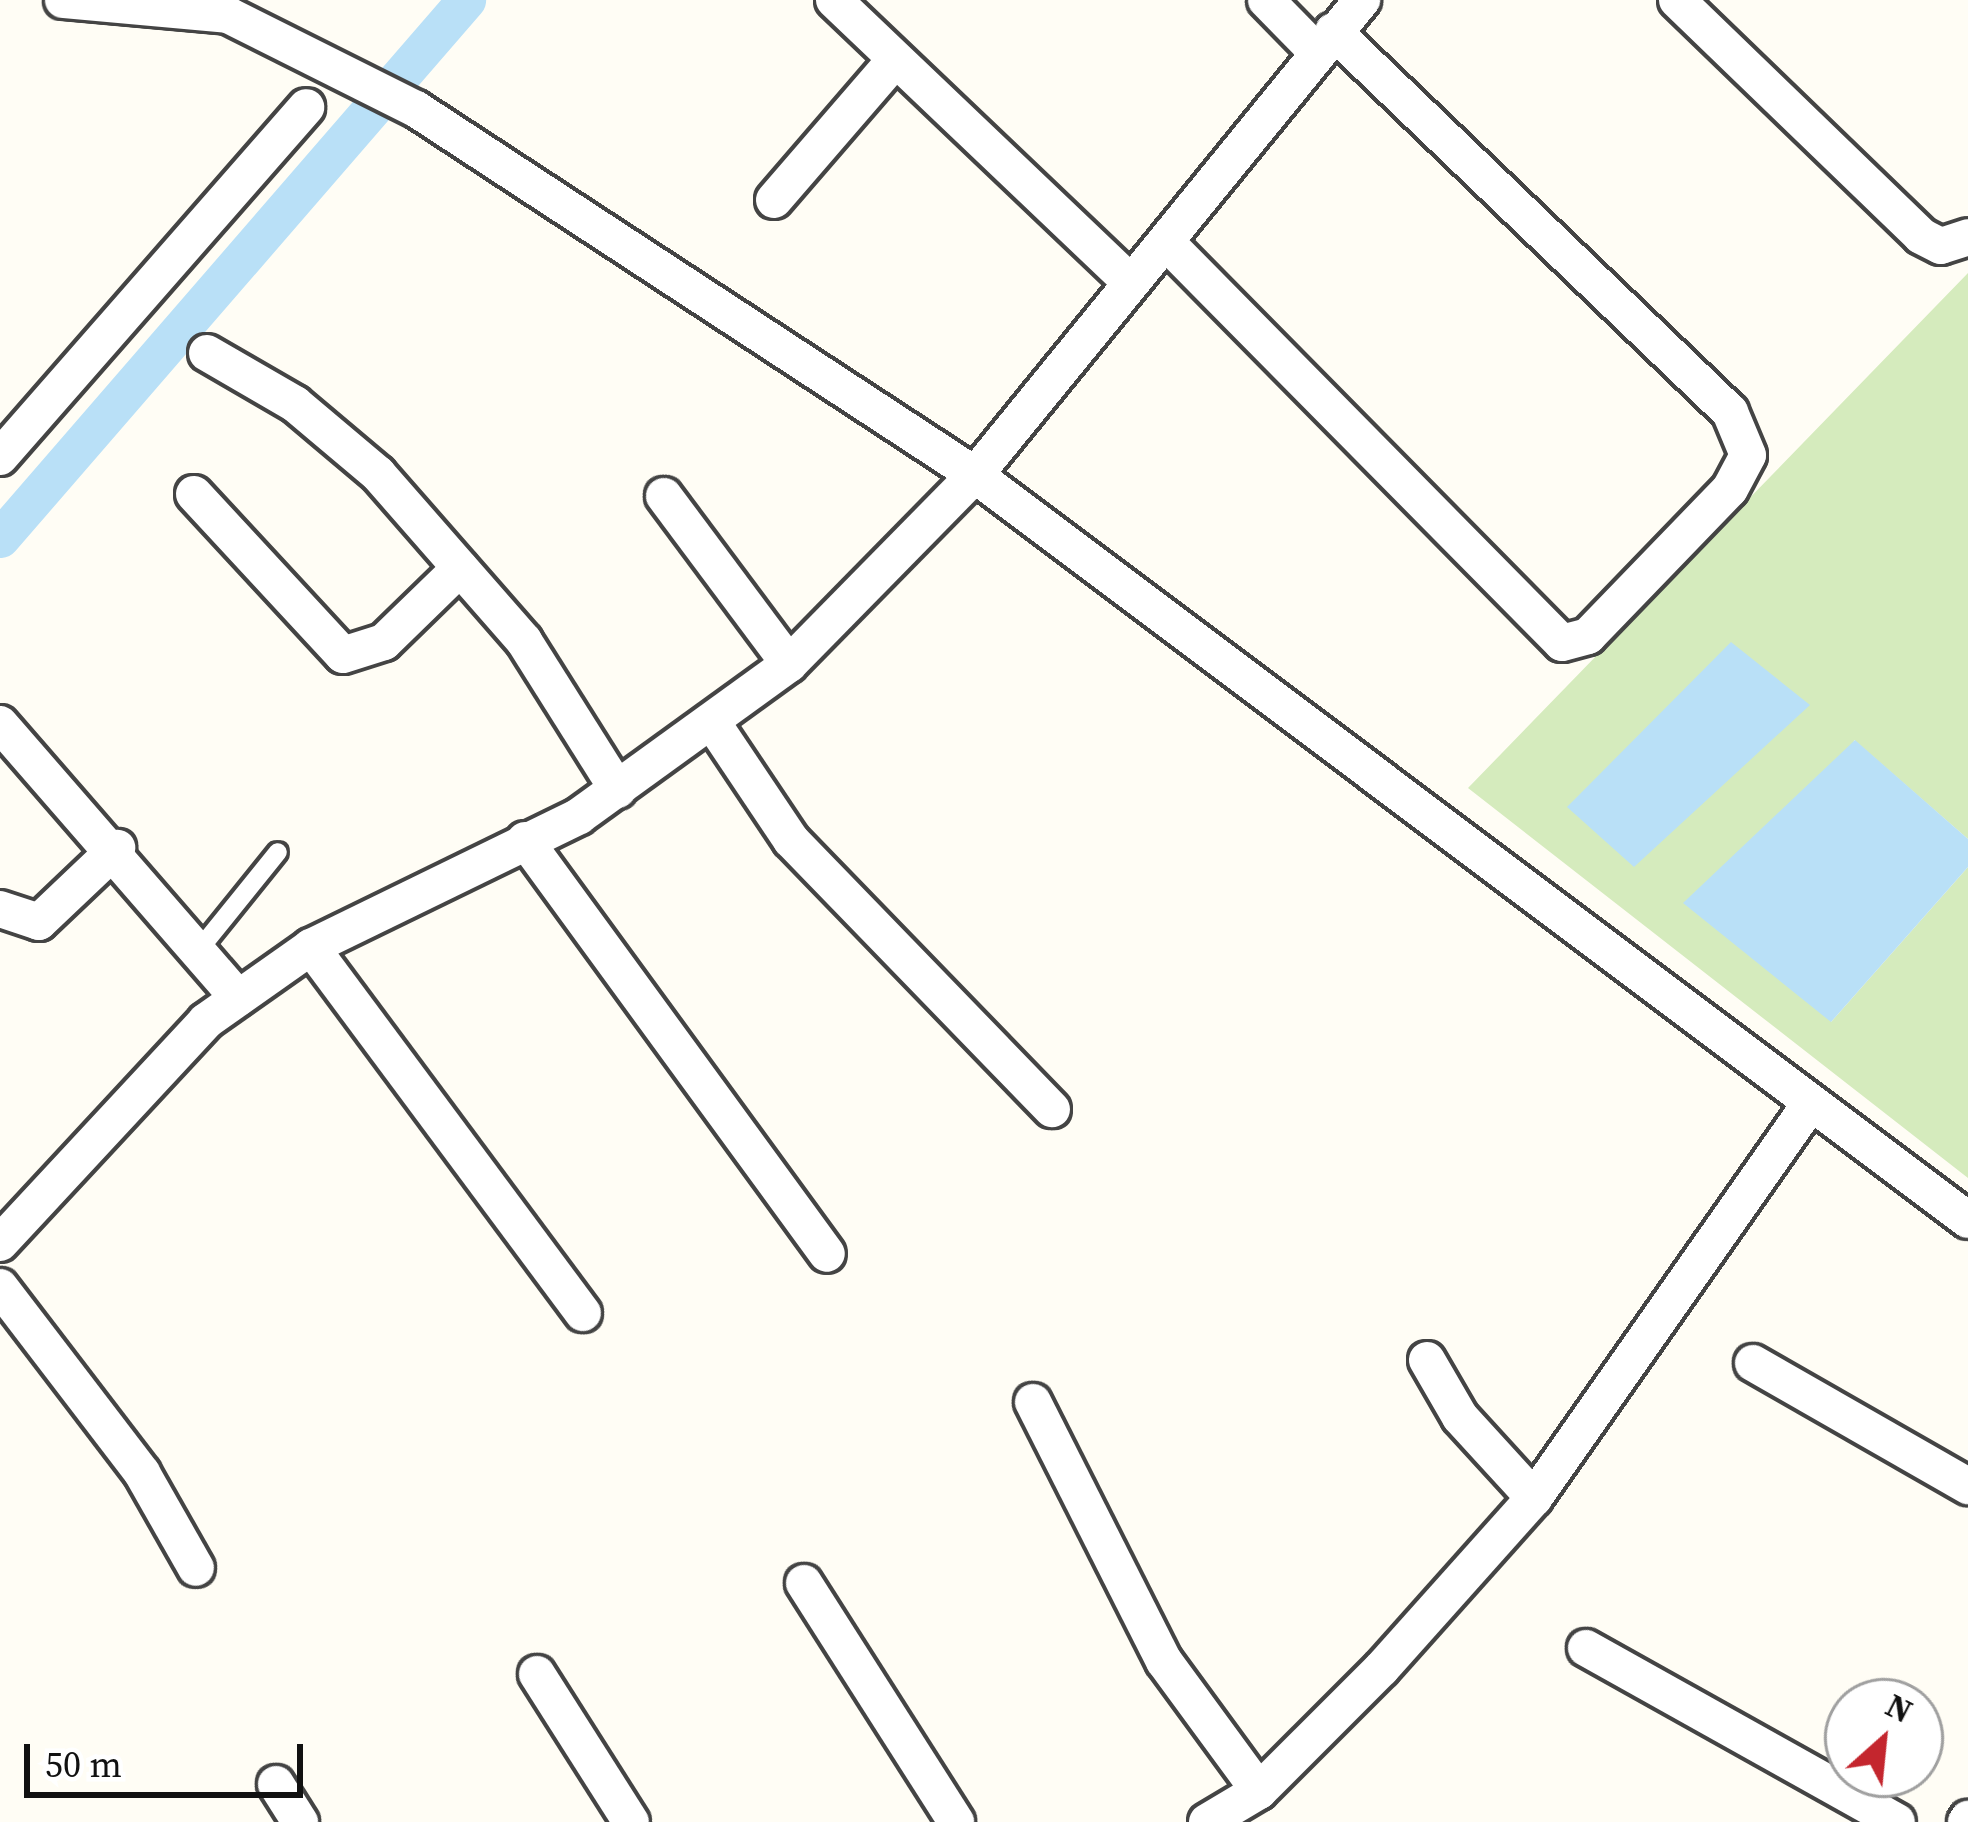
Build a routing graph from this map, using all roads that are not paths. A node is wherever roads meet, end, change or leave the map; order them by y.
1 (63, 0) edge
2 (835, 0) edge
3 (1266, 0) edge
4 (1362, 0) edge
5 (1677, 0) edge
6 (1324, 40) junction
7 (895, 60) junction
8 (306, 107) dead end
9 (774, 200) dead end
10 (1968, 237) edge
11 (1167, 243) junction
12 (1131, 283) junction
13 (207, 353) dead end
14 (0, 457) edge
15 (975, 475) junction
16 (194, 494) dead end
17 (664, 496) dead end
18 (460, 568) junction
19 (789, 664) junction
20 (0, 724) edge
21 (714, 725) junction
22 (618, 790) junction
23 (525, 840) junction
24 (117, 848) junction
25 (278, 852) dead end
26 (0, 909) edge
27 (311, 946) junction
28 (198, 951) junction
29 (238, 998) junction
30 (1811, 1103) junction
31 (1052, 1109) dead end
32 (1968, 1220) edge
33 (0, 1243) edge
34 (827, 1254) dead end
35 (0, 1287) edge
36 (584, 1313) dead end
37 (1427, 1360) dead end
38 (1753, 1364) dead end
39 (1033, 1402) dead end
40 (1968, 1486) edge
41 (1534, 1498) junction
42 (196, 1568) dead end
43 (804, 1583) dead end
44 (1586, 1648) dead end
45 (537, 1674) dead end
46 (276, 1784) dead end
47 (1258, 1791) junction
48 (300, 1822) edge
49 (631, 1822) edge
50 (956, 1822) edge
51 (1208, 1822) edge
52 (1897, 1822) edge

1 - 15 street
2 - 7 street
3 - 6 street
4 - 6 street
5 - 10 street
6 - 11 street
6 - 11 street
7 - 9 street
7 - 12 street
8 - 14 street
11 - 12 street
12 - 15 street
13 - 18 street
15 - 19 street
15 - 30 street
16 - 18 street
17 - 19 street
18 - 22 street
19 - 21 street
20 - 24 street
21 - 22 street
21 - 31 street
22 - 23 street
23 - 27 street
23 - 34 street
24 - 26 street
24 - 28 street
25 - 28 lane
27 - 29 street
27 - 36 street
28 - 29 street
29 - 33 street
30 - 32 street
30 - 41 street
35 - 42 street
37 - 41 street
38 - 40 street
39 - 47 street
41 - 47 street
43 - 50 street
44 - 52 street
45 - 49 street
46 - 48 street
47 - 51 street

